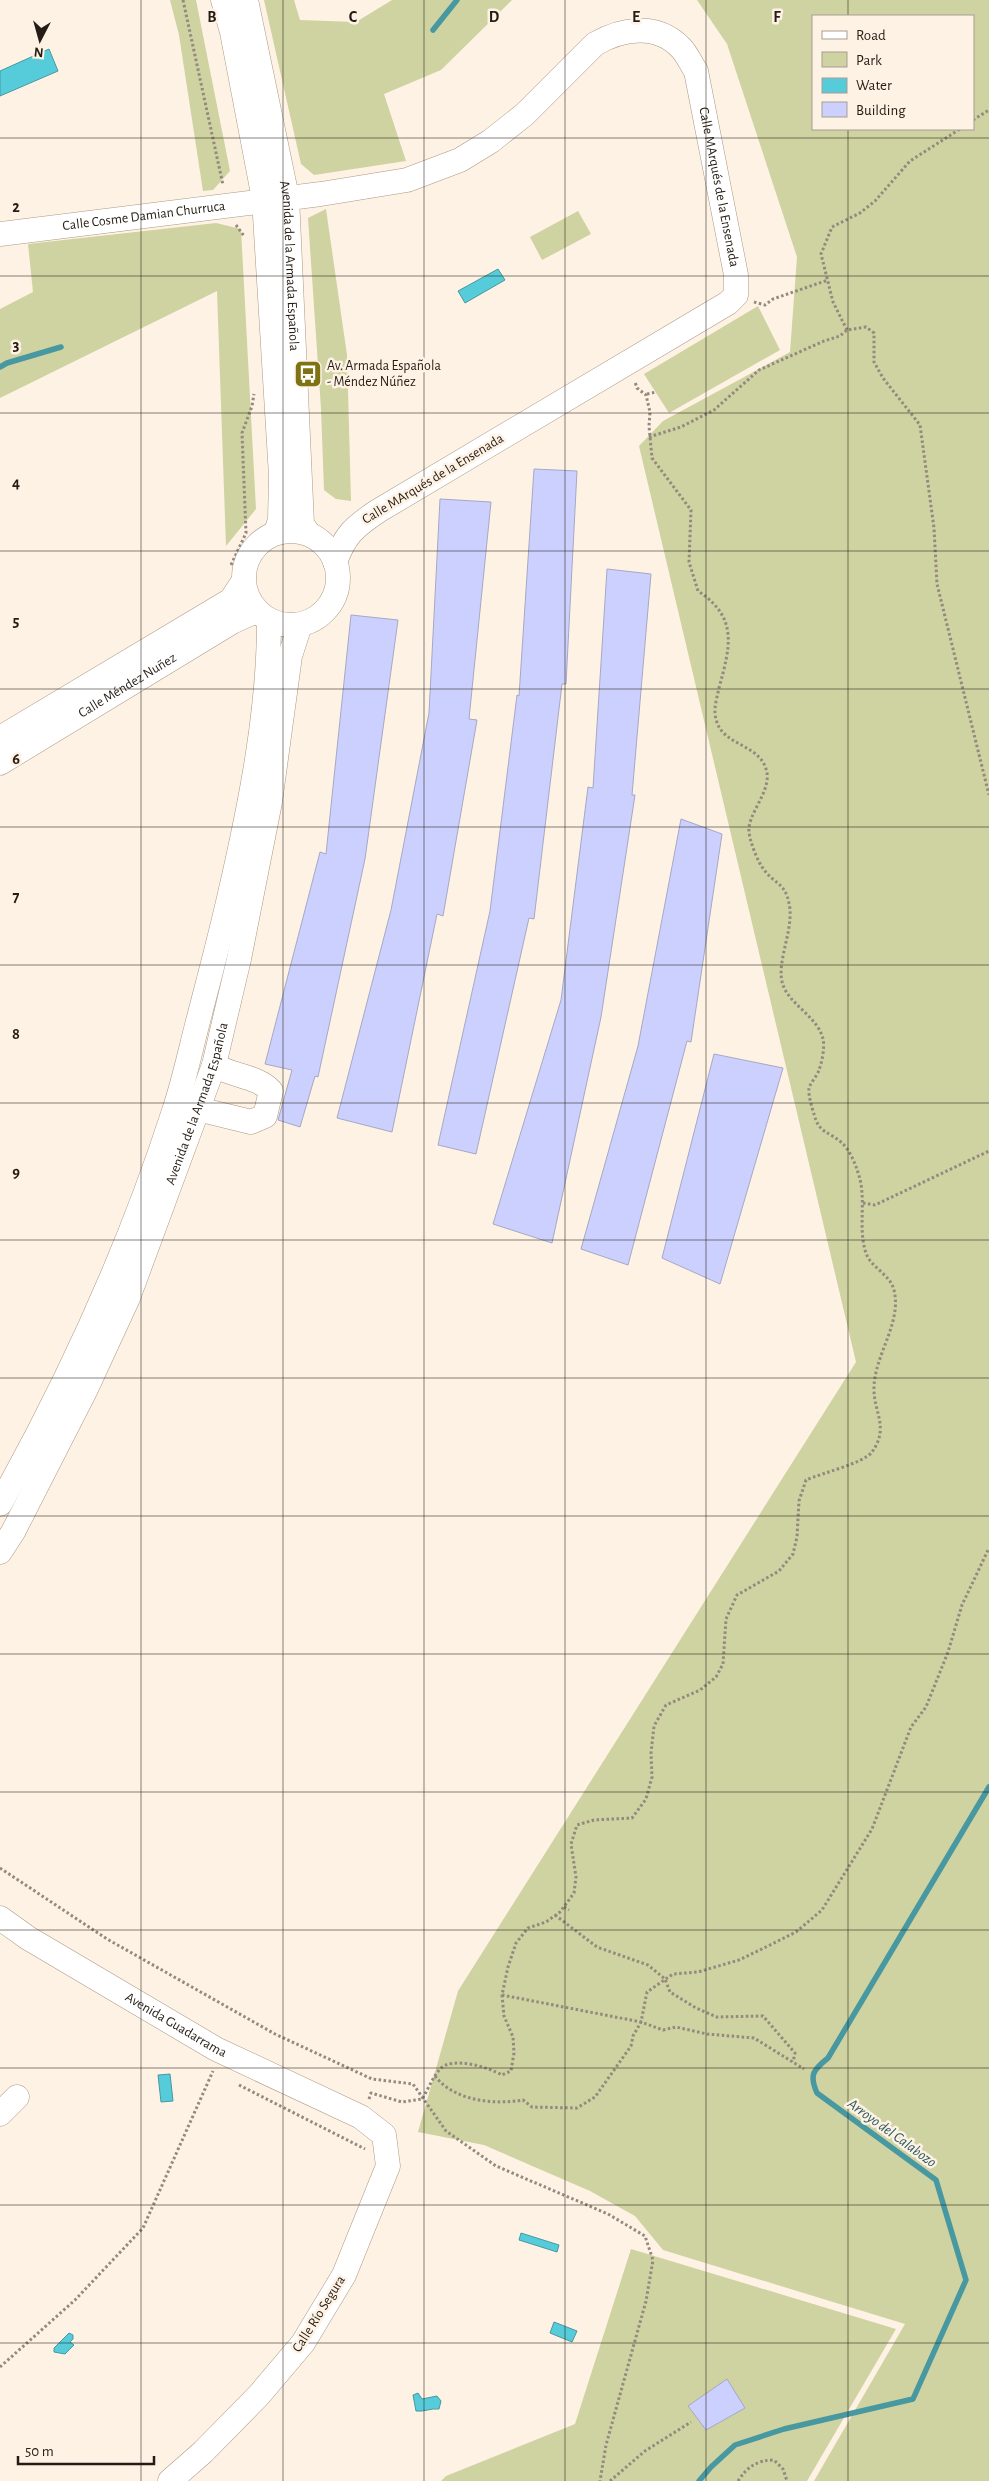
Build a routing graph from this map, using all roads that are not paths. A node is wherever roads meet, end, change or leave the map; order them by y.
1 (223, 0) edge
2 (246, 0) edge
3 (275, 198) junction
4 (0, 234) edge
5 (276, 532) junction
6 (308, 533) junction
7 (335, 562) junction
8 (236, 575) junction
9 (263, 616) junction
10 (300, 625) junction
11 (0, 738) edge
12 (0, 763) edge
13 (214, 1065) junction
14 (198, 1109) junction
15 (0, 1504) edge
16 (0, 1552) edge
17 (0, 1918) edge
18 (17, 2097) dead end
19 (0, 2114) edge
20 (361, 2117) joint
21 (170, 2481) edge

1 - 3 street, Avenida de la Armada Española
2 - 3 street, Avenida de la Armada Española
3 - 4 street, Calle Cosme Damian Churruca
3 - 5 street, Avenida de la Armada Española
3 - 6 street, Avenida de la Armada Española
3 - 7 street, Calle MArqués de la Ensenada
5 - 6 street
5 - 8 street
6 - 7 street
7 - 10 street
8 - 9 street
8 - 11 street, Calle Méndez Nuñez
9 - 10 street
9 - 12 street, Calle Méndez Nuñez
9 - 15 street, Avenida de la Armada Española
10 - 13 street, Avenida de la Armada Española
13 - 14 street, Avenida de la Armada Española
13 - 14 street
14 - 16 street, Avenida de la Armada Española
17 - 20 street, Avenida Guadarrama
18 - 19 street
20 - 21 street, Calle Río Segura

